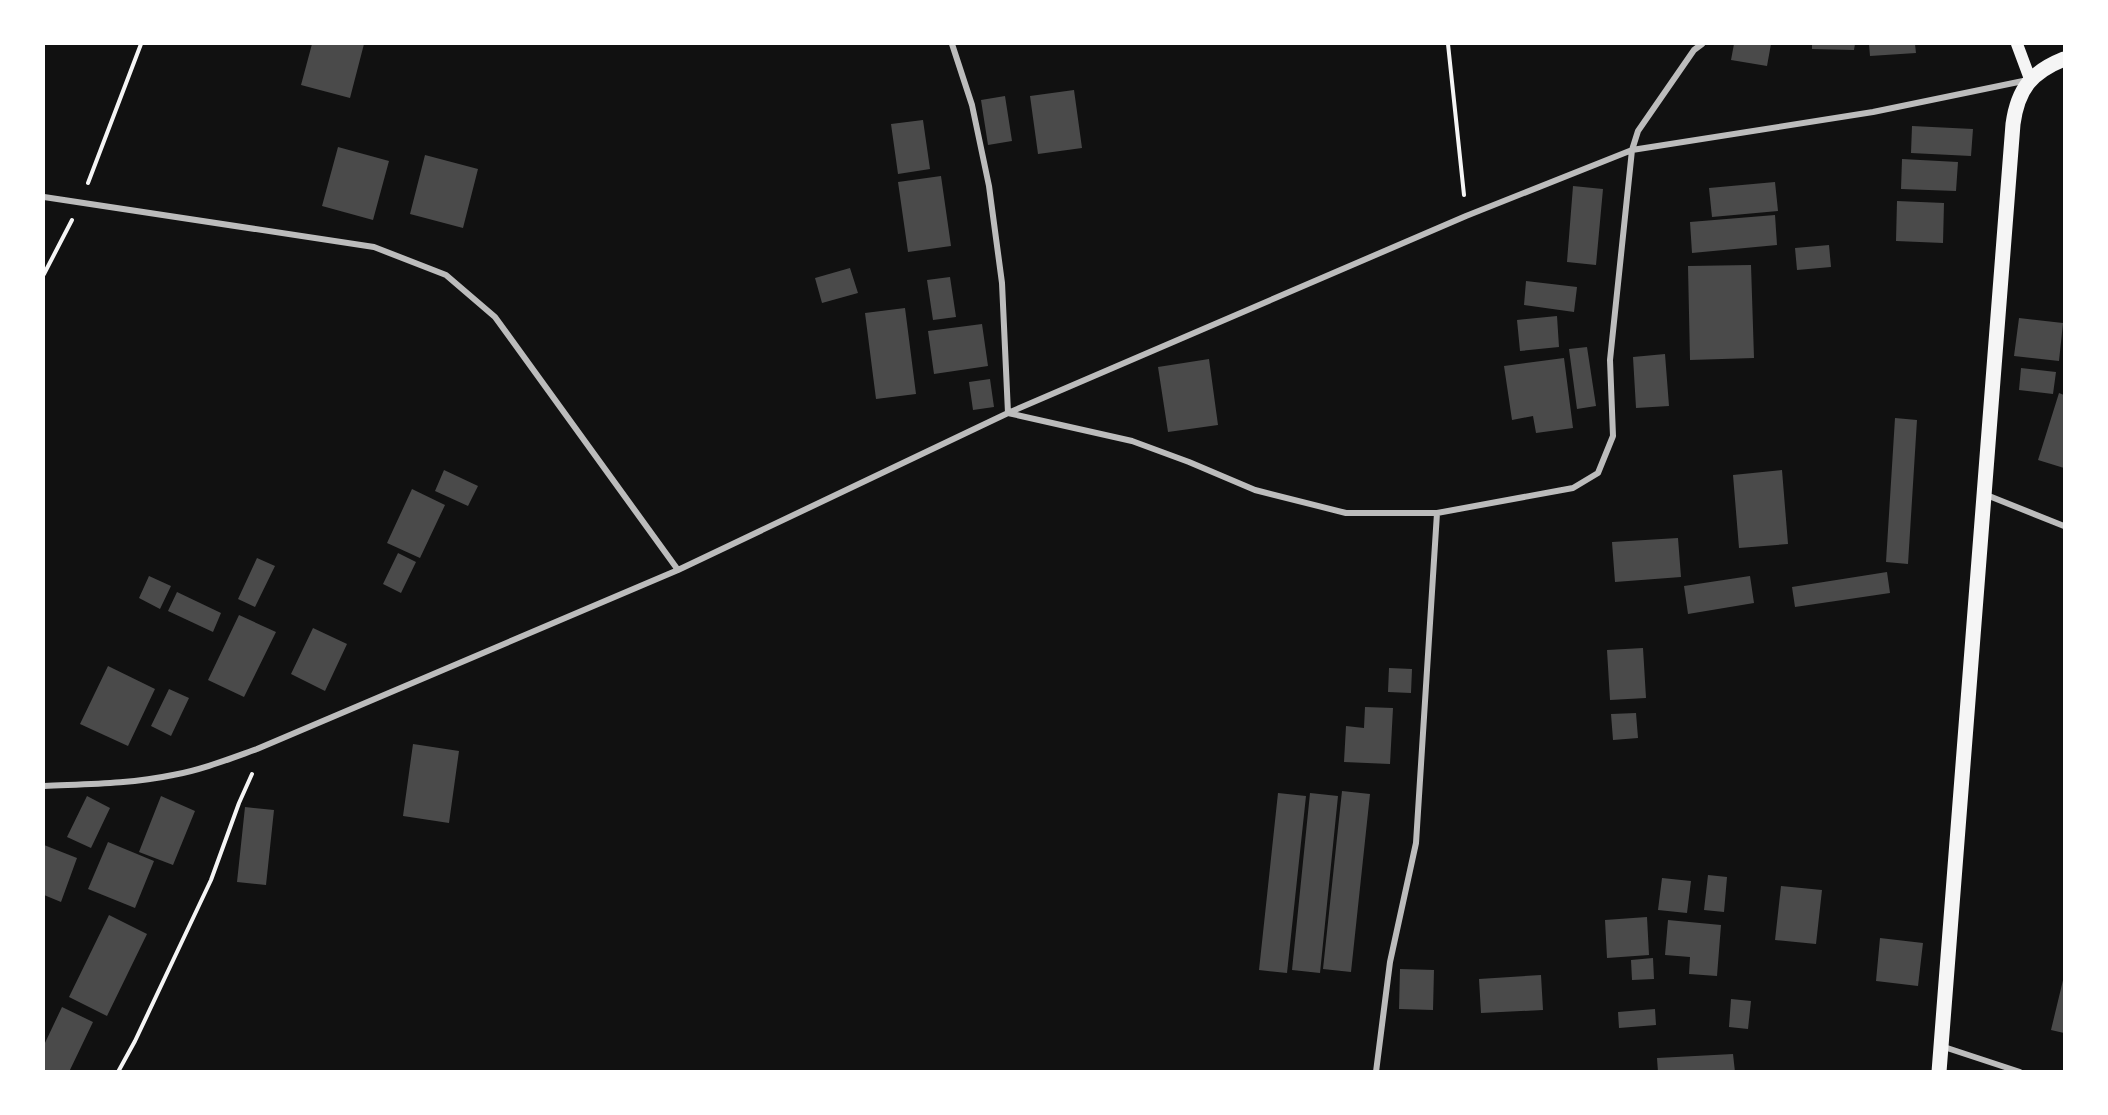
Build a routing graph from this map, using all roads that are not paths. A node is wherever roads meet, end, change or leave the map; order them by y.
1 (952, 44) edge
2 (1701, 44) edge
3 (2017, 44) edge
4 (2064, 59) edge
5 (2030, 79) junction
6 (1632, 150) junction
7 (44, 197) edge
8 (1008, 413) junction
9 (1983, 494) junction
10 (1437, 513) junction
11 (2064, 526) edge
12 (678, 570) junction
13 (44, 786) edge
14 (1941, 1046) junction
15 (1376, 1071) edge
16 (1939, 1071) edge
17 (2020, 1071) edge

1 - 8 street
2 - 6 street
3 - 5 main road
4 - 5 main road
5 - 6 street
5 - 9 main road
6 - 8 street
6 - 10 street
7 - 12 street
8 - 10 street
8 - 12 street
9 - 11 street
9 - 14 main road
10 - 15 street
12 - 13 street
14 - 16 main road
14 - 17 street

